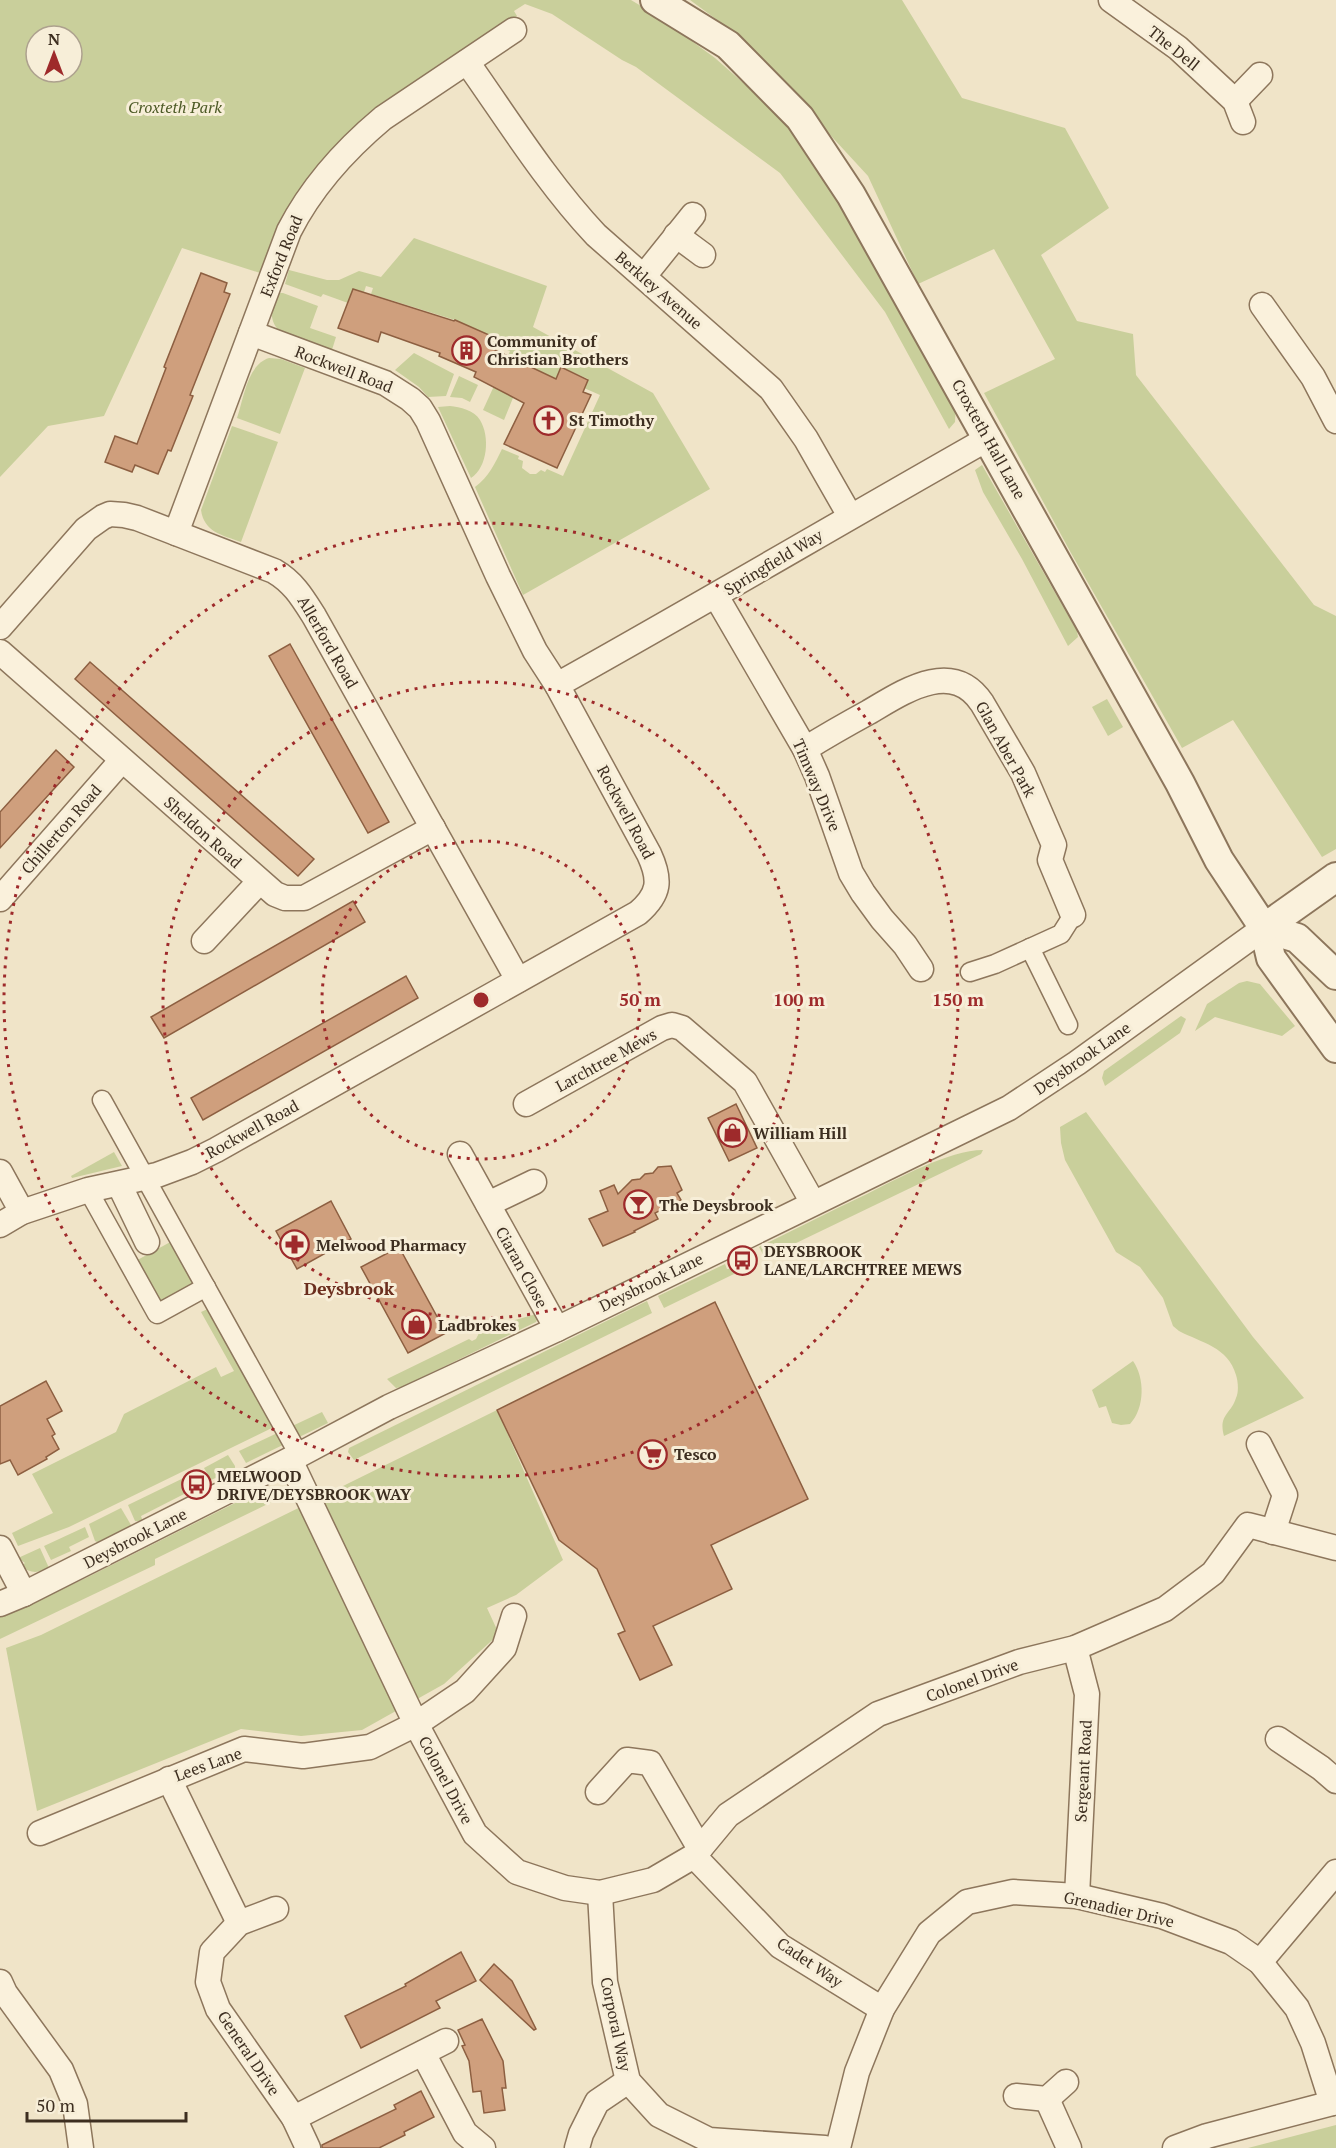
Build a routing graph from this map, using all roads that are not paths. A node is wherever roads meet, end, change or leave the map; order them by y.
1 (656, 0) edge
2 (1111, 0) edge
3 (514, 30) dead end
4 (467, 62) junction
5 (1260, 75) dead end
6 (693, 215) dead end
7 (676, 235) junction
8 (703, 255) dead end
9 (644, 276) junction
10 (1262, 305) dead end
11 (251, 333) junction
12 (1336, 421) edge
13 (988, 438) junction
14 (850, 516) junction
15 (176, 533) junction
16 (716, 596) junction
17 (0, 627) edge
18 (0, 652) edge
19 (557, 685) junction
20 (805, 749) junction
21 (122, 760) junction
22 (433, 828) junction
23 (1336, 877) edge
24 (259, 882) junction
25 (0, 899) edge
26 (1073, 915) joint
27 (1264, 928) junction
28 (204, 941) dead end
29 (1030, 948) junction
30 (921, 969) dead end
31 (970, 972) dead end
32 (1336, 975) edge
33 (518, 980) junction
34 (1336, 991) edge
35 (1316, 1021) junction
36 (1068, 1025) dead end
37 (1336, 1048) edge
38 (102, 1100) dead end
39 (526, 1104) dead end
40 (460, 1154) dead end
41 (0, 1172) edge
42 (145, 1178) junction
43 (534, 1182) dead end
44 (120, 1184) junction
45 (88, 1190) junction
46 (813, 1203) junction
47 (488, 1204) junction
48 (22, 1212) junction
49 (0, 1225) edge
50 (147, 1242) dead end
51 (206, 1287) junction
52 (557, 1329) junction
53 (1259, 1444) dead end
54 (294, 1458) junction
55 (1273, 1532) junction
56 (0, 1548) edge
57 (1336, 1548) edge
58 (24, 1594) junction
59 (0, 1604) edge
60 (514, 1616) dead end
61 (1075, 1648) junction
62 (416, 1724) junction
63 (1278, 1739) dead end
64 (169, 1779) junction
65 (1336, 1781) edge
66 (598, 1792) dead end
67 (40, 1833) dead end
68 (697, 1853) junction
69 (1336, 1872) edge
70 (600, 1893) junction
71 (1077, 1896) junction
72 (276, 1909) dead end
73 (239, 1923) junction
74 (1260, 1962) junction
75 (2, 1991) edge
76 (882, 2009) junction
77 (446, 2041) dead end
78 (423, 2053) junction
79 (628, 2081) junction
80 (1066, 2082) dead end
81 (1016, 2096) dead end
82 (1047, 2099) junction
83 (1334, 2103) edge
84 (294, 2118) junction
85 (81, 2148) edge
86 (308, 2148) edge
87 (483, 2148) edge
88 (577, 2148) edge
89 (825, 2148) edge
90 (838, 2148) edge
91 (1069, 2148) edge
92 (1174, 2148) edge

1 - 13 street, Croxteth Hall Lane
2 - 5 street, The Dell
3 - 4 street, Exford Road
4 - 9 street, Berkley Avenue
4 - 11 street, Exford Road
6 - 7 street
7 - 8 street
7 - 9 street
9 - 14 street, Berkley Avenue
10 - 12 street
11 - 15 street, Exford Road
11 - 19 street, Rockwell Road
13 - 14 street, Springfield Way
13 - 27 street, Croxteth Hall Lane
14 - 16 street, Springfield Way
15 - 17 street, Allerford Road
15 - 22 street, Allerford Road
16 - 19 street, Springfield Way
16 - 20 street, Timway Drive
18 - 21 street, Sheldon Road
19 - 33 street, Rockwell Road
20 - 26 street, Glan Aber Park
20 - 30 street, Timway Drive
21 - 24 street, Sheldon Road
21 - 25 street, Chillerton Road
22 - 24 street, Sheldon Road
22 - 33 street, Allerford Road
23 - 27 street, Deysbrook Lane
24 - 28 street
26 - 29 street
27 - 32 street
27 - 35 street
27 - 46 street, Deysbrook Lane
29 - 31 street
29 - 36 street
33 - 42 street, Rockwell Road
34 - 35 street
35 - 37 street
38 - 42 street
39 - 46 street, Larchtree Mews
40 - 47 street, Ciaran Close
41 - 48 street
42 - 44 street, Rockwell Road
42 - 51 street
43 - 47 street
44 - 45 street, Rockwell Road
44 - 50 street
45 - 48 street, Rockwell Road
45 - 51 street
46 - 52 street, Deysbrook Lane
47 - 52 street, Ciaran Close
48 - 49 street, Rockwell Road
51 - 54 street
52 - 54 street, Deysbrook Lane
53 - 55 street
54 - 58 street, Deysbrook Lane
54 - 62 street, Colonel Drive
55 - 57 street
55 - 61 street, Colonel Drive
56 - 58 street
58 - 59 street, Deysbrook Lane
60 - 62 street, Colonel Drive
61 - 68 street, Colonel Drive
61 - 71 street, Sergeant Road
62 - 64 street, Lees Lane
62 - 70 street, Colonel Drive
63 - 65 street
64 - 67 street, Lees Lane
64 - 73 street
66 - 68 street
68 - 70 street, Colonel Drive
68 - 76 street, Cadet Way
69 - 74 street
70 - 79 street, Corporal Way
71 - 74 street, Grenadier Drive
71 - 76 street, Grenadier Drive
72 - 73 street, General Drive
73 - 84 street, General Drive
74 - 83 street, Grenadier Drive
75 - 85 street
76 - 90 street, Grenadier Drive
77 - 78 street
78 - 84 street
78 - 87 street
79 - 88 street
79 - 89 street, Corporal Way
80 - 82 street
81 - 82 street
82 - 91 street
83 - 92 street, Grenadier Drive
84 - 86 street, General Drive

